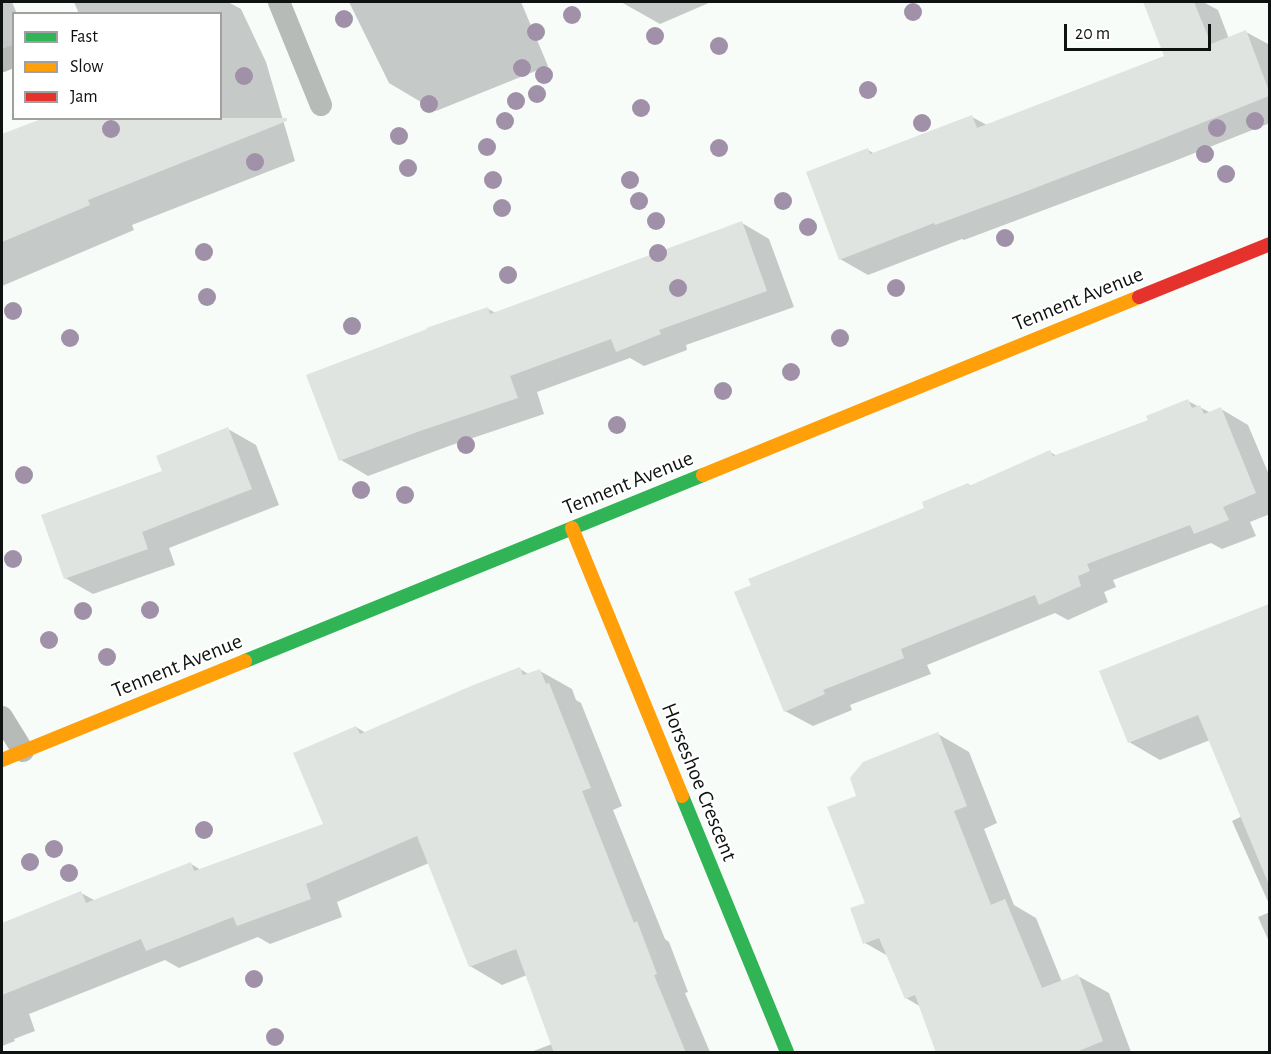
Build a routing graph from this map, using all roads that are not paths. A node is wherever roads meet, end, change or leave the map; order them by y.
1 (279, 2) edge
2 (321, 105) dead end
3 (1269, 244) edge
4 (572, 528) junction
5 (2, 717) edge
6 (23, 751) junction
7 (2, 760) edge
8 (787, 1053) edge

1 - 2 lane
3 - 4 street, Tennent Avenue
4 - 6 street, Tennent Avenue
4 - 8 street, Horseshoe Crescent
5 - 6 lane
6 - 7 street, Tennent Avenue

